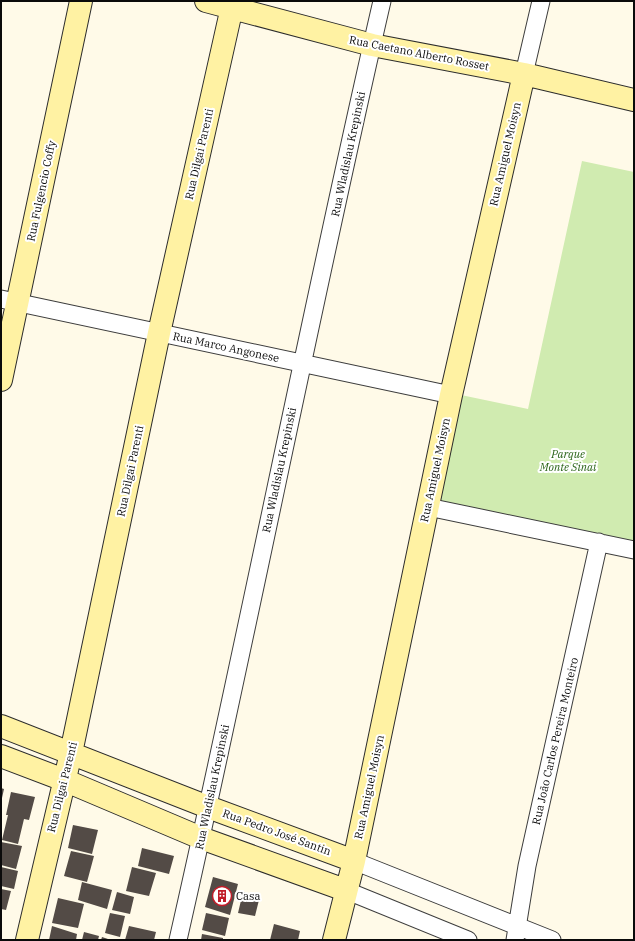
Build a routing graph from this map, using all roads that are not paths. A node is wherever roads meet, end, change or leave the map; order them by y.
1 (81, 1) edge
2 (206, 1) edge
3 (382, 1) edge
4 (541, 1) edge
5 (232, 4) edge
6 (372, 45) junction
7 (524, 74) junction
8 (634, 100) edge
9 (9, 301) edge
10 (159, 333) junction
11 (301, 362) junction
12 (1, 380) edge
13 (451, 395) junction
14 (428, 507) junction
15 (599, 542) junction
16 (634, 550) edge
17 (1, 726) edge
18 (71, 753) junction
19 (1, 756) edge
20 (64, 780) junction
21 (208, 807) junction
22 (201, 838) junction
23 (354, 861) junction
24 (345, 890) junction
25 (516, 933) edge
26 (26, 940) edge
27 (178, 940) edge
28 (334, 940) edge
29 (468, 940) edge
30 (552, 940) edge

1 - 9 street, Rua Fulgencio Coffy
2 - 5 street, Rua Caetano Alberto Rosset
3 - 6 street, Rua Wladislau Krepinski
4 - 7 street, Rua Amiguel Moisyn
5 - 6 street, Rua Caetano Alberto Rosset
5 - 10 street, Rua Dilgai Parenti
6 - 7 street, Rua Caetano Alberto Rosset
6 - 11 street, Rua Wladislau Krepinski
7 - 8 street, Rua Caetano Alberto Rosset
7 - 13 street, Rua Amiguel Moisyn
9 - 10 street, Rua Marco Angonese
9 - 12 street, Rua Fulgencio Coffy
10 - 11 street, Rua Marco Angonese
10 - 18 street, Rua Dilgai Parenti
11 - 13 street, Rua Marco Angonese
11 - 21 street, Rua Wladislau Krepinski
13 - 14 street, Rua Amiguel Moisyn
14 - 15 street
14 - 23 street, Rua Amiguel Moisyn
15 - 16 street
15 - 25 street, Rua João Carlos Pereira Monteiro
17 - 18 street, Rua Pedro José Santin
18 - 20 street, Rua Dilgai Parenti
18 - 21 street, Rua Pedro José Santin
19 - 20 street
20 - 22 street
20 - 26 street, Rua Dilgai Parenti
21 - 22 street, Rua Wladislau Krepinski
21 - 23 street, Rua Pedro José Santin
22 - 24 street
22 - 27 street, Rua Wladislau Krepinski
23 - 24 street, Rua Amiguel Moisyn
23 - 25 street, Rua Pedro José Santin
24 - 28 street, Rua Amiguel Moisyn
24 - 29 street
25 - 30 street, Rua Pedro José Santin

